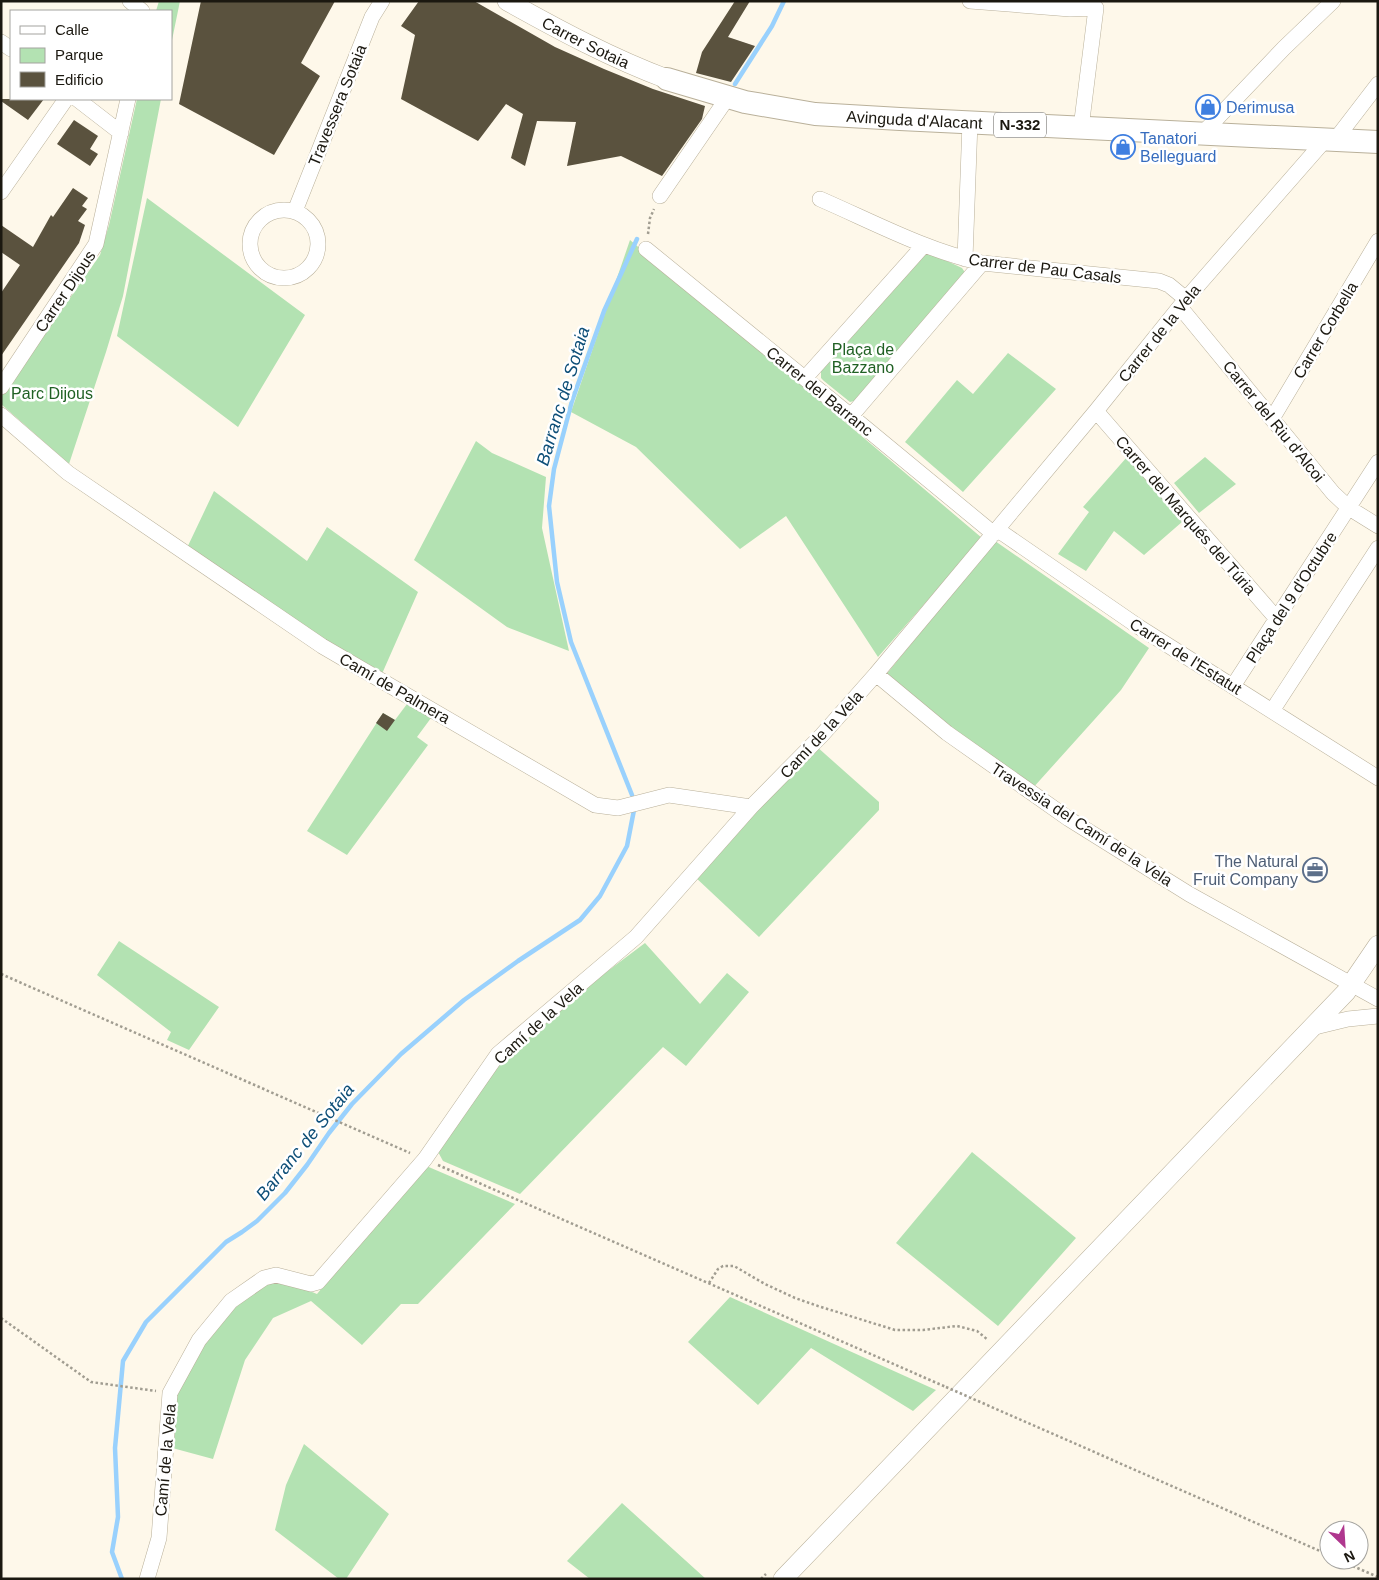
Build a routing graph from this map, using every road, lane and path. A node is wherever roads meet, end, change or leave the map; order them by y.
1 (130, 1) edge
2 (382, 1) edge
3 (507, 1) edge
4 (970, 1) edge
5 (1332, 1) edge
6 (1096, 4) edge
7 (141, 10) edge
8 (667, 79) joint
9 (1378, 84) edge
10 (728, 97) junction
11 (65, 100) edge
12 (78, 100) edge
13 (128, 100) edge
14 (970, 122) junction
15 (1081, 128) junction
16 (121, 133) junction
17 (1202, 134) junction
18 (1330, 140) junction
19 (1378, 142) edge
20 (1, 192) edge
21 (660, 196) joint
22 (820, 199) dead end
23 (295, 211) junction
24 (1378, 241) edge
25 (924, 245) junction
26 (646, 249) joint
27 (965, 259) junction
28 (982, 263) junction
29 (1183, 303) junction
30 (804, 378) junction
31 (1, 387) edge
32 (1096, 411) junction
33 (1, 416) edge
34 (851, 416) junction
35 (1272, 419) junction
36 (1378, 462) edge
37 (1349, 508) junction
38 (1378, 526) edge
39 (996, 532) junction
40 (1378, 548) edge
41 (1277, 619) junction
42 (876, 674) junction
43 (1233, 686) junction
44 (1272, 710) junction
45 (1378, 778) edge
46 (751, 807) junction
47 (1378, 945) edge
48 (1, 974) edge
49 (1352, 984) junction
50 (1378, 999) edge
51 (1378, 1016) edge
52 (1311, 1028) junction
53 (424, 1159) junction
54 (709, 1283) junction
55 (1, 1318) edge
56 (988, 1340) dead end
57 (170, 1393) junction
58 (1319, 1552) edge
59 (1362, 1570) edge
60 (1378, 1577) edge
61 (147, 1579) edge
62 (783, 1579) edge

1 - 7 street
2 - 23 street, Travessera Sotaia
3 - 8 main road, Carrer Sotaia
4 - 6 street
5 - 17 street
6 - 15 street
8 - 10 highway, Avinguda d'Alacant / N-332
9 - 18 street, Carrer de la Vela
10 - 14 highway, Avinguda d'Alacant / N-332
10 - 21 street
11 - 20 street
12 - 16 street
13 - 16 street, Carrer Dijous
14 - 15 highway, Avinguda d'Alacant / N-332
14 - 27 street
15 - 17 highway, Avinguda d'Alacant / N-332
16 - 31 street, Carrer Dijous
17 - 18 highway, Avinguda d'Alacant / N-332
18 - 19 highway, Avinguda d'Alacant / N-332
18 - 29 street, Carrer de la Vela
21 - 26 path
22 - 25 street, Carrer de Pau Casals
23 - 23 street
24 - 35 street, Carrer Corbella
25 - 27 street, Carrer de Pau Casals
25 - 30 street
26 - 30 street, Carrer del Barranc
27 - 28 street, Carrer de Pau Casals
28 - 29 street, Carrer de Pau Casals
28 - 34 street
29 - 32 street, Carrer de la Vela
29 - 35 street, Carrer del Riu d'Alcoi
30 - 34 street, Carrer del Barranc
32 - 39 street, Carrer de la Vela
32 - 41 street, Carrer del Marqués del Túria
33 - 46 street, Camí de Palmera
34 - 39 street, Carrer del Barranc
35 - 37 street, Carrer del Riu d'Alcoi
36 - 37 street, Plaça del 9 d'Octubre
37 - 38 street, Carrer del Riu d'Alcoi
37 - 41 street, Plaça del 9 d'Octubre
39 - 42 street, Camí de la Vela
39 - 43 street, Carrer de l'Estatut
40 - 44 street
41 - 43 street, Plaça del 9 d'Octubre
42 - 46 street, Camí de la Vela
42 - 49 street, Travessia del Camí de la Vela
43 - 44 street, Carrer de l'Estatut
44 - 45 street, Carrer de l'Estatut
46 - 53 street, Camí de la Vela
47 - 49 main road
48 - 53 path
49 - 50 street, Travessia del Camí de la Vela
49 - 52 main road
51 - 52 street
52 - 62 main road
53 - 54 path
53 - 57 street, Camí de la Vela
54 - 56 path
54 - 58 path, bridge
55 - 57 path
57 - 61 street, Camí de la Vela
59 - 60 path

